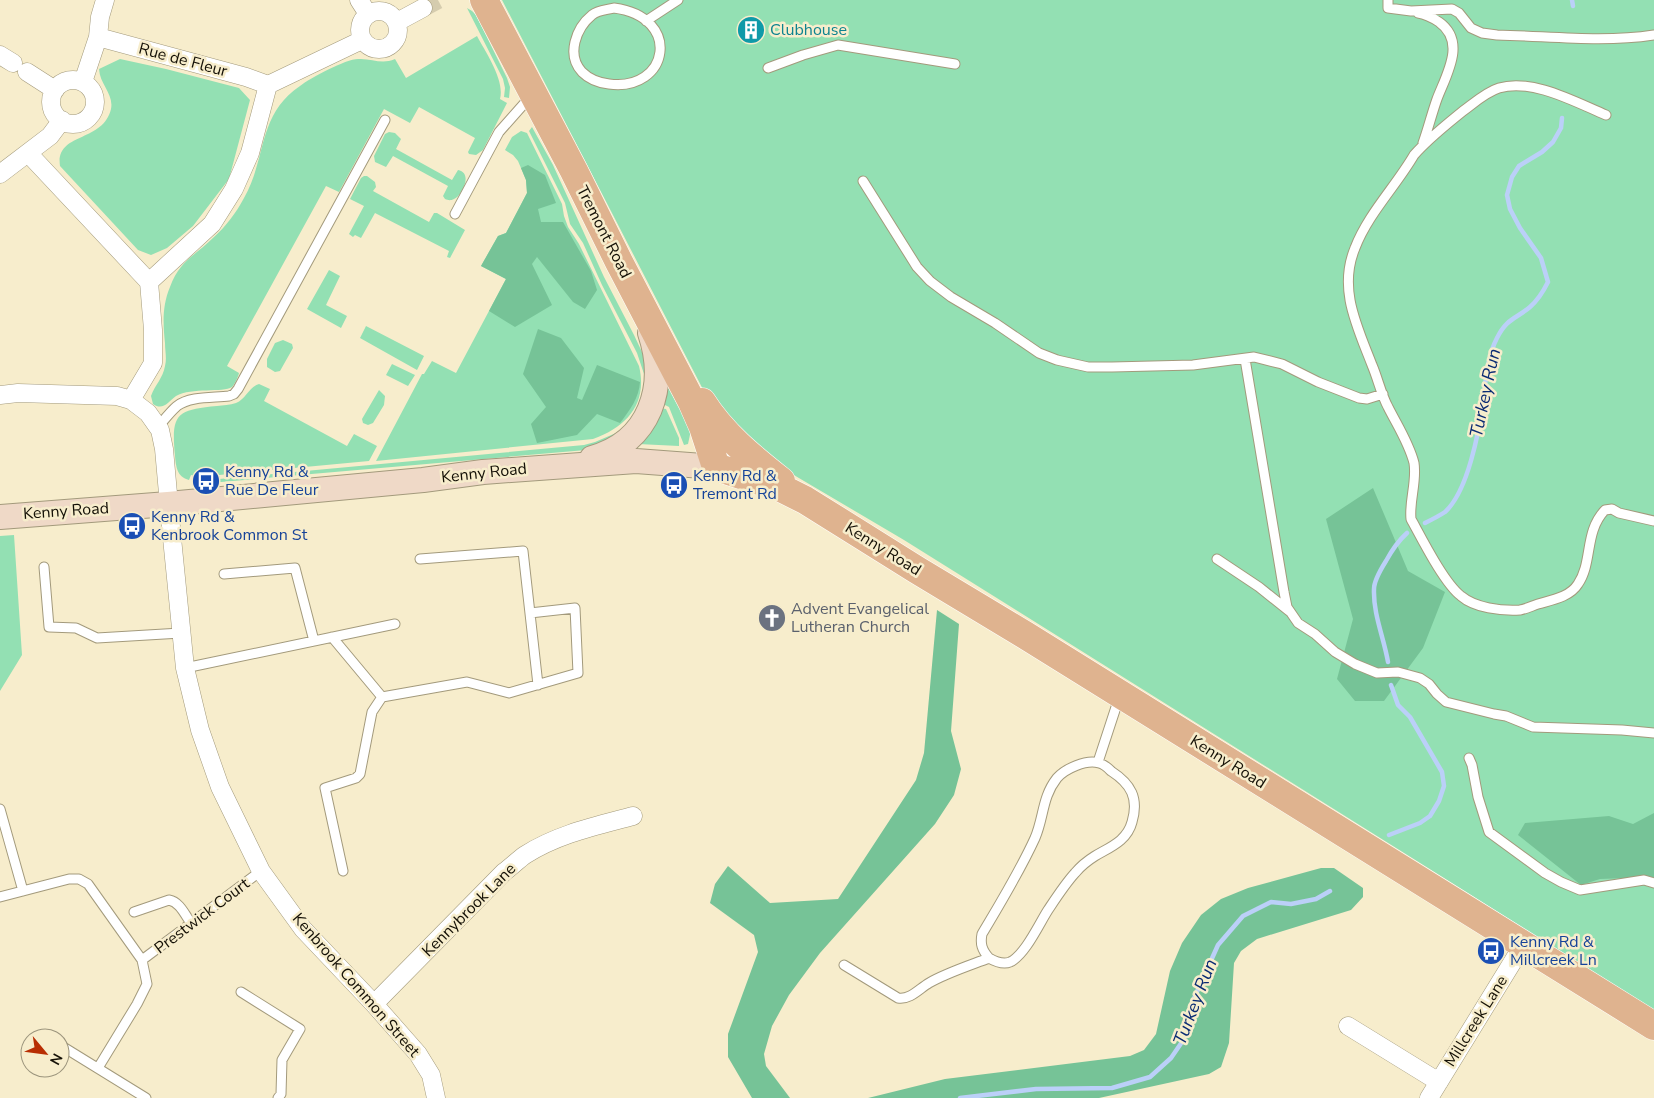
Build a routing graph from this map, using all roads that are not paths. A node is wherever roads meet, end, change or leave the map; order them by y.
1 (105, 0) edge
2 (484, 0) edge
3 (678, 0) edge
4 (1388, 0) edge
5 (364, 7) edge
6 (423, 8) tunnel mouth
7 (1411, 11) junction
8 (646, 21) junction
9 (397, 22) junction
10 (1654, 36) edge
11 (98, 37) junction
12 (362, 40) junction
13 (13, 64) edge
14 (955, 64) dead end
15 (768, 68) dead end
16 (83, 82) junction
17 (268, 85) junction
18 (55, 90) junction
19 (533, 94) junction
20 (1606, 115) dead end
21 (62, 120) junction
22 (385, 120) dead end
23 (1422, 146) junction
24 (28, 153) junction
25 (0, 174) edge
26 (863, 181) dead end
27 (455, 214) dead end
28 (149, 282) junction
29 (635, 292) junction
30 (1245, 359) junction
31 (1383, 394) junction
32 (0, 395) edge
33 (131, 400) junction
34 (158, 427) junction
35 (563, 466) junction
36 (716, 467) junction
37 (805, 500) junction
38 (168, 504) junction
39 (0, 516) edge
40 (1654, 521) edge
41 (420, 559) dead end
42 (1217, 559) dead end
43 (44, 567) dead end
44 (224, 574) dead end
45 (1290, 611) junction
46 (530, 613) junction
47 (395, 624) dead end
48 (181, 633) junction
49 (332, 637) junction
50 (314, 641) junction
51 (185, 668) junction
52 (538, 685) junction
53 (1120, 695) junction
54 (382, 697) junction
55 (1654, 733) edge
56 (1469, 758) dead end
57 (1098, 762) junction
58 (0, 809) edge
59 (633, 816) dead end
60 (2, 820) edge
61 (261, 871) junction
62 (344, 871) dead end
63 (1654, 883) edge
64 (23, 891) junction
65 (0, 897) edge
66 (134, 912) dead end
67 (191, 923) junction
68 (1523, 945) junction
69 (989, 958) junction
70 (142, 960) junction
71 (844, 965) dead end
72 (241, 992) dead end
73 (374, 1004) junction
74 (1348, 1026) dead end
75 (1654, 1026) edge
76 (70, 1051) edge
77 (98, 1068) junction
78 (1439, 1082) junction
79 (282, 1097) edge
80 (146, 1098) edge
81 (436, 1098) edge
82 (1429, 1098) edge

1 - 11 street
2 - 19 main road, Tremont Road
3 - 8 lane
4 - 7 lane
5 - 9 street
5 - 12 street
6 - 9 street
7 - 10 lane
7 - 23 lane
8 - 8 lane
9 - 12 street
11 - 16 street
11 - 17 street, Rue de Fleur
12 - 17 street
13 - 18 street
14 - 15 lane
16 - 18 street
16 - 21 street
17 - 28 street
18 - 21 street
19 - 27 lane
19 - 29 main road, Tremont Road
20 - 23 lane
21 - 24 street
22 - 34 lane
23 - 31 lane
24 - 25 street
24 - 28 street
26 - 30 lane
28 - 33 street
29 - 35 main road
29 - 36 main road, Tremont Road
29 - 37 main road
30 - 31 lane
30 - 45 lane
31 - 40 lane
32 - 33 street
33 - 34 street
34 - 38 street
35 - 36 main road, Kenny Road
35 - 38 main road, Kenny Road
36 - 37 main road, Kenny Road
37 - 53 main road, Kenny Road
38 - 39 main road, Kenny Road
38 - 48 street, Kenbrook Common Street
41 - 46 lane
42 - 45 lane
43 - 48 lane
44 - 50 lane
45 - 55 lane
46 - 52 lane
46 - 52 lane
47 - 49 lane
48 - 51 street, Kenbrook Common Street
49 - 50 lane
49 - 54 lane
50 - 51 lane
51 - 61 street, Kenbrook Common Street
52 - 54 lane
53 - 57 lane
53 - 68 main road, Kenny Road
54 - 62 lane
56 - 63 lane
57 - 69 lane
57 - 69 lane
58 - 60 lane
59 - 73 street, Kennybrook Lane
60 - 64 lane
61 - 67 lane, Prestwick Court
61 - 73 street, Kenbrook Common Street
64 - 65 lane
64 - 70 lane
66 - 67 lane
67 - 70 lane, Prestwick Court
68 - 75 main road, Kenny Road
68 - 78 street, Millcreek Lane
69 - 71 lane
70 - 77 lane
72 - 79 lane
73 - 81 street, Kenbrook Common Street
74 - 78 street
76 - 77 lane
77 - 80 lane
78 - 82 street, Millcreek Lane

